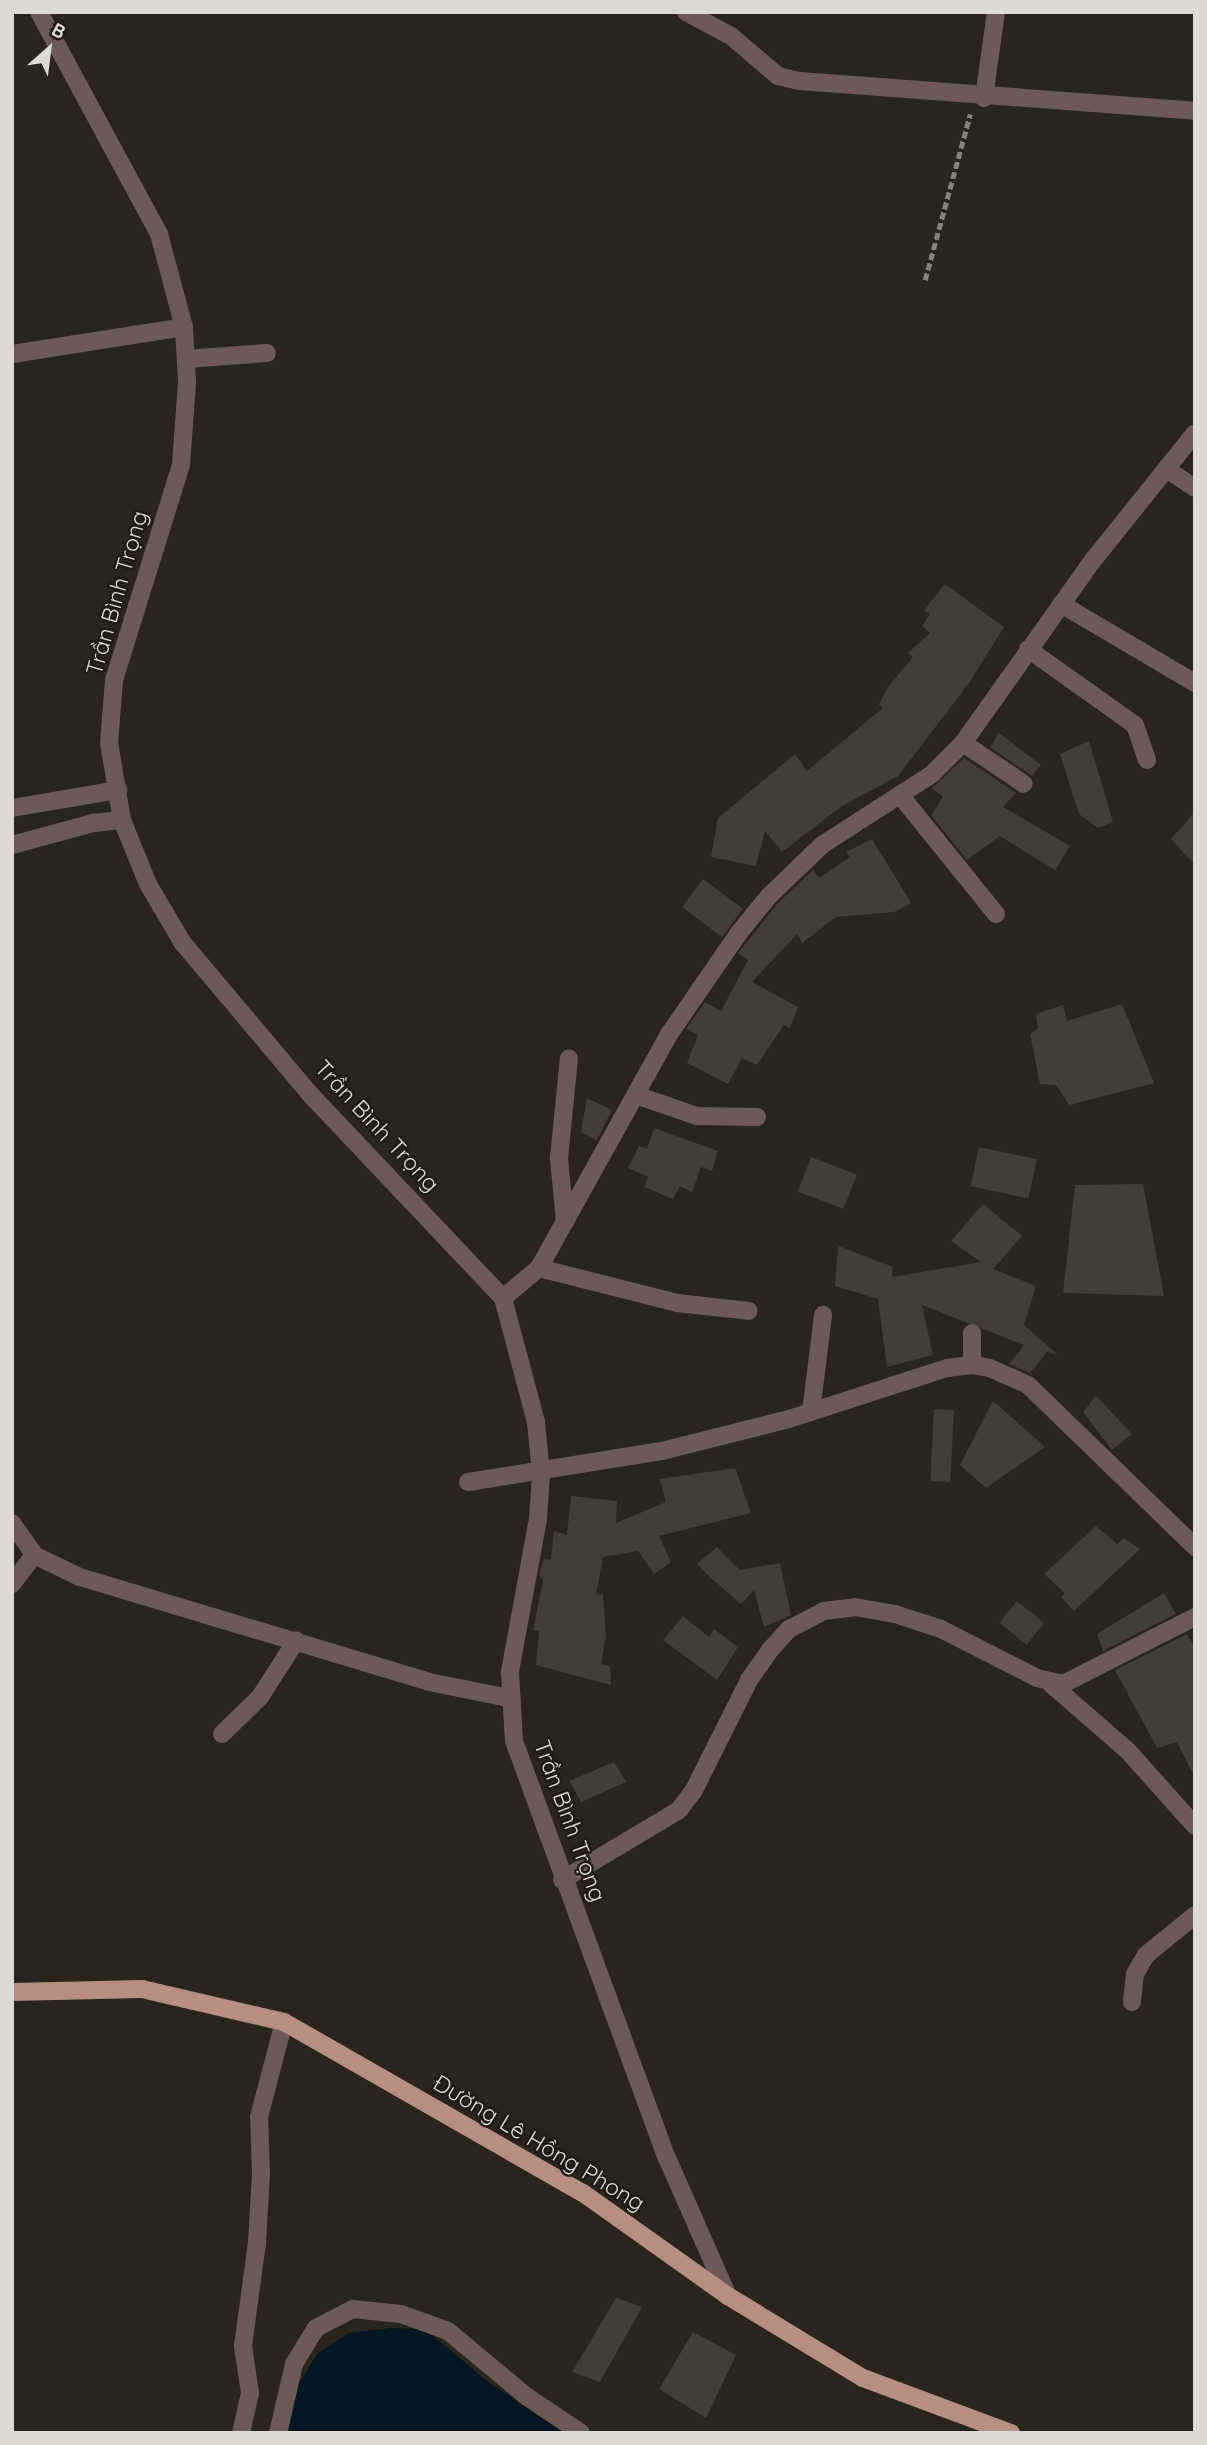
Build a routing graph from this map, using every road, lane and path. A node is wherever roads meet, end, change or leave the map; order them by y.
1 (39, 12) edge
2 (686, 12) edge
3 (996, 12) edge
4 (979, 97) junction
5 (1195, 111) edge
6 (925, 280) dead end
7 (184, 327) junction
8 (267, 353) dead end
9 (12, 355) edge
10 (186, 359) junction
11 (1195, 433) edge
12 (1166, 469) junction
13 (1195, 488) edge
14 (1061, 604) junction
15 (1028, 649) junction
16 (1195, 683) edge
17 (963, 743) junction
18 (1147, 760) dead end
19 (1024, 784) dead end
20 (118, 790) junction
21 (900, 795) junction
22 (12, 808) edge
23 (122, 820) junction
24 (12, 845) edge
25 (996, 914) dead end
26 (569, 1058) dead end
27 (636, 1095) junction
28 (757, 1117) dead end
29 (565, 1222) junction
30 (539, 1268) junction
31 (503, 1298) junction
32 (749, 1311) dead end
33 (823, 1315) dead end
34 (972, 1333) dead end
35 (972, 1365) junction
36 (811, 1412) junction
37 (541, 1474) junction
38 (468, 1482) dead end
39 (12, 1523) edge
40 (1195, 1547) edge
41 (34, 1555) junction
42 (12, 1584) edge
43 (1195, 1617) edge
44 (296, 1641) junction
45 (1051, 1684) junction
46 (509, 1698) junction
47 (222, 1734) dead end
48 (1195, 1826) edge
49 (562, 1880) junction
50 (1195, 1915) edge
51 (12, 1992) edge
52 (1132, 2002) dead end
53 (285, 2022) junction
54 (728, 2296) junction
55 (241, 2433) edge
56 (278, 2433) edge
57 (581, 2433) edge
58 (1011, 2433) edge

1 - 7 street, Trần Bình Trọng
2 - 4 street
3 - 4 street
4 - 5 street
4 - 6 path
7 - 9 street
7 - 10 street, Trần Bình Trọng
8 - 10 street
10 - 20 street, Trần Bình Trọng
11 - 12 street
12 - 13 street
12 - 14 street
14 - 15 street
14 - 16 street
15 - 17 street
15 - 18 street
17 - 19 street
17 - 21 street
20 - 22 street
20 - 23 street, Trần Bình Trọng
21 - 25 street
21 - 27 street
23 - 24 street
23 - 31 street, Trần Bình Trọng
26 - 29 street
27 - 28 street
27 - 29 street
29 - 30 street
30 - 31 street
30 - 32 street
31 - 37 street, Trần Bình Trọng
33 - 36 street
34 - 35 street
35 - 36 street
35 - 40 street
36 - 37 street
37 - 38 street
37 - 46 street, Trần Bình Trọng
39 - 41 street
41 - 42 street
41 - 44 street
43 - 45 street
44 - 46 street
44 - 47 street
45 - 48 street
45 - 49 street
46 - 49 street, Trần Bình Trọng
49 - 54 street, Trần Bình Trọng
50 - 52 street
51 - 53 main road, Đường Lê Hồng Phong
53 - 54 main road, Đường Lê Hồng Phong
53 - 55 street
54 - 58 main road, Đường Lê Hồng Phong
56 - 57 street

